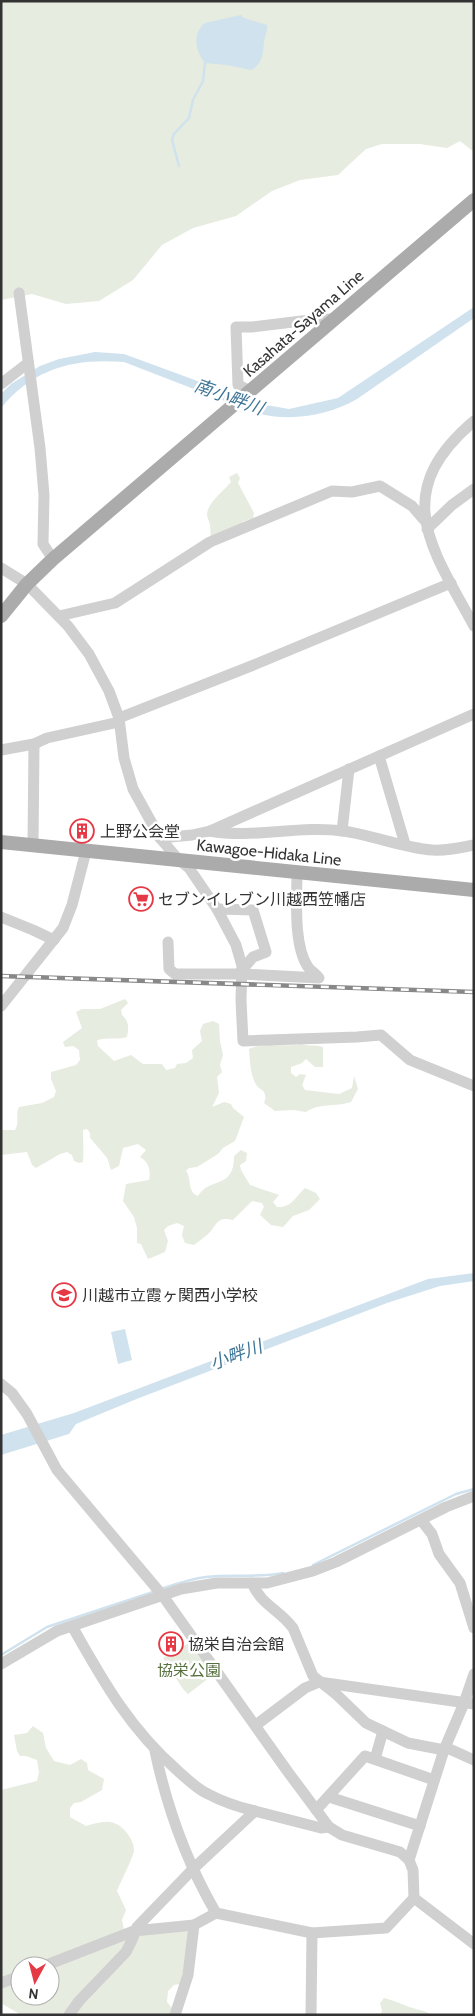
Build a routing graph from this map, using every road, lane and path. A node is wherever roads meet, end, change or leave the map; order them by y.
1 (474, 200) edge
2 (19, 293) dead end
3 (334, 319) junction
4 (29, 366) junction
5 (1, 384) edge
6 (249, 392) junction
7 (474, 422) edge
8 (474, 489) edge
9 (426, 525) junction
10 (53, 559) junction
11 (1, 568) edge
12 (451, 583) junction
13 (27, 584) junction
14 (1, 616) edge
15 (59, 616) junction
16 (474, 626) edge
17 (474, 714) edge
18 (119, 720) junction
19 (34, 744) junction
20 (1, 750) edge
21 (379, 756) junction
22 (349, 769) junction
23 (210, 831) junction
24 (342, 831) junction
25 (160, 838) junction
26 (1, 842) edge
27 (405, 844) junction
28 (33, 845) junction
29 (474, 846) edge
30 (86, 851) junction
31 (178, 859) junction
32 (297, 873) junction
33 (474, 890) edge
34 (217, 909) junction
35 (1, 917) edge
36 (54, 940) junction
37 (168, 942) dead end
38 (242, 972) junction
39 (1, 1006) edge
40 (474, 1086) edge
41 (1, 1384) edge
42 (474, 1496) edge
43 (421, 1520) junction
44 (252, 1584) junction
45 (163, 1596) junction
46 (72, 1626) junction
47 (474, 1628) edge
48 (1, 1664) edge
49 (474, 1674) edge
50 (319, 1682) junction
51 (469, 1703) edge
52 (256, 1725) junction
53 (383, 1731) junction
54 (444, 1749) junction
55 (155, 1751) junction
56 (375, 1759) junction
57 (474, 1760) edge
58 (434, 1780) junction
59 (329, 1797) junction
60 (316, 1810) junction
61 (255, 1811) junction
62 (420, 1826) junction
63 (329, 1827) junction
64 (409, 1860) junction
65 (194, 1868) junction
66 (414, 1898) junction
67 (216, 1914) junction
68 (194, 1925) junction
69 (134, 1931) junction
70 (312, 1932) junction
71 (474, 1944) edge
72 (60, 1960) edge
73 (69, 2015) edge
74 (175, 2015) edge
75 (311, 2015) edge

1 - 3 main road, Kasahata-Sayama Line
2 - 4 street
3 - 6 main road, Kasahata-Sayama Line
3 - 6 street
4 - 5 street
4 - 10 street
6 - 10 main road, Kasahata-Sayama Line
7 - 9 street
8 - 9 street
9 - 12 street
9 - 15 street
10 - 13 main road, Kasahata-Sayama Line
11 - 13 street
12 - 16 street
12 - 18 street
13 - 14 main road, Kasahata-Sayama Line
13 - 15 street
15 - 18 street
17 - 21 street
18 - 19 street
18 - 25 street
19 - 20 street
19 - 28 street
21 - 22 street
21 - 27 street
22 - 23 street
22 - 24 street
23 - 24 street
23 - 25 street
24 - 27 street
25 - 31 street
26 - 28 main road, Kawagoe-Hidaka Line
27 - 29 street
28 - 30 main road, Kawagoe-Hidaka Line
30 - 31 main road, Kawagoe-Hidaka Line
30 - 36 street
31 - 32 main road, Kawagoe-Hidaka Line
31 - 34 street
32 - 33 main road, Kawagoe-Hidaka Line
32 - 38 street
34 - 38 street
34 - 38 street
35 - 36 street
36 - 39 street
37 - 38 street
38 - 40 street
41 - 45 street
42 - 43 street
43 - 44 street
43 - 47 street
44 - 45 street
44 - 50 street
45 - 46 street
45 - 52 street
46 - 48 street
46 - 55 street
49 - 51 street
50 - 51 street
50 - 52 street
50 - 53 street
51 - 54 street
52 - 60 street
53 - 54 street
53 - 56 street
54 - 57 street
54 - 58 street
55 - 61 street
55 - 65 street
56 - 58 street
56 - 59 street
58 - 62 street
59 - 60 street
59 - 62 street
60 - 63 street
61 - 63 street
61 - 65 street
62 - 64 street
63 - 64 street
64 - 66 street
65 - 67 street
65 - 69 street
66 - 70 street
66 - 71 street
67 - 68 street
67 - 70 street
68 - 69 street
68 - 74 street
69 - 72 street
69 - 73 street
70 - 75 street

